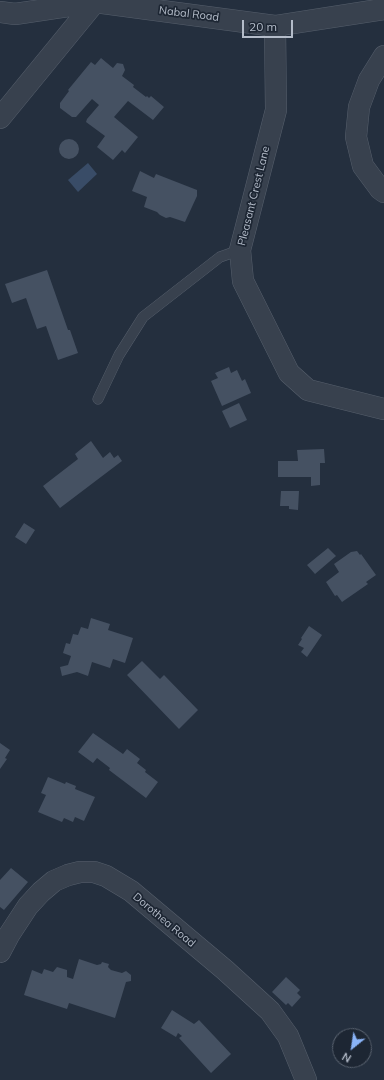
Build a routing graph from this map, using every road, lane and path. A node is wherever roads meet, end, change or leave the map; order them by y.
1 (95, 2) junction
2 (384, 8) edge
3 (0, 12) edge
4 (275, 26) junction
5 (384, 56) edge
6 (0, 118) edge
7 (384, 192) edge
8 (240, 250) junction
9 (98, 399) dead end
10 (384, 409) edge
11 (0, 952) edge
12 (306, 1080) edge

1 - 3 street, Nabal Road
1 - 4 street, Nabal Road
1 - 6 street
2 - 4 street, Nabal Road
4 - 8 street, Pleasant Crest Lane
5 - 7 street
8 - 9 lane
8 - 10 street, Pleasant Crest Lane
11 - 12 street, Dorothea Road

